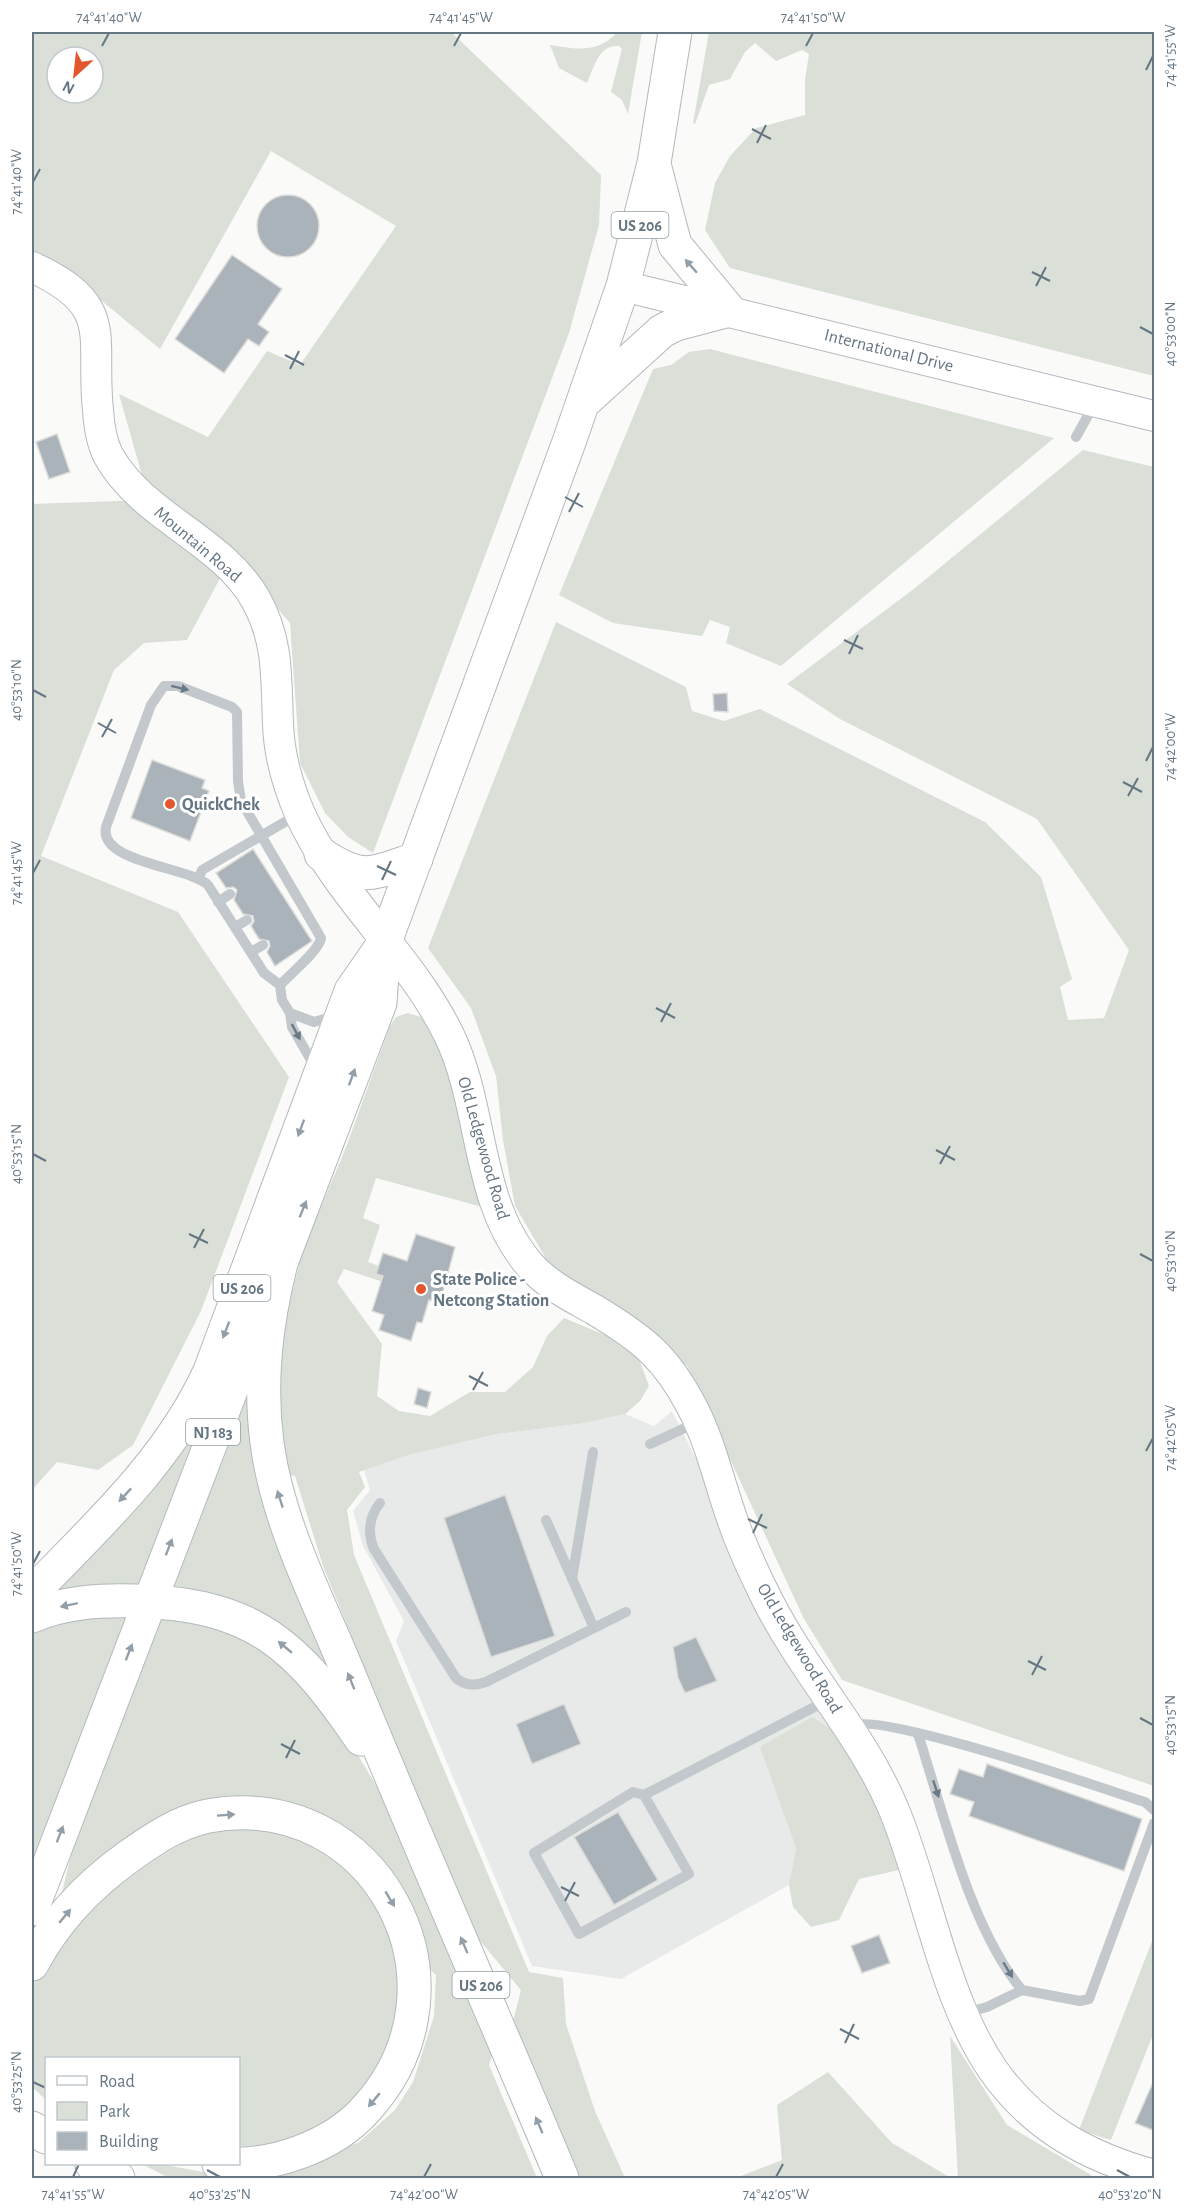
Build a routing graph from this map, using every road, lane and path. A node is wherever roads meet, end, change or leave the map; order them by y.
1 (675, 32) edge
2 (654, 163) junction
3 (32, 267) edge
4 (623, 286) junction
5 (729, 310) junction
6 (1096, 401) junction
7 (583, 403) junction
8 (1155, 416) edge
9 (1076, 437) dead end
10 (300, 813) junction
11 (260, 835) junction
12 (321, 854) junction
13 (416, 859) junction
14 (278, 864) junction
15 (267, 871) dead end
16 (199, 877) junction
17 (294, 891) junction
18 (230, 894) dead end
19 (284, 897) dead end
20 (218, 902) junction
21 (310, 916) junction
22 (247, 920) dead end
23 (300, 922) dead end
24 (235, 927) junction
25 (385, 942) junction
26 (263, 945) dead end
27 (251, 952) junction
28 (280, 985) junction
29 (344, 1010) junction
30 (290, 1013) junction
31 (314, 1092) junction
32 (281, 1263) junction
33 (699, 1422) junction
34 (650, 1444) dead end
35 (593, 1452) dead end
36 (381, 1503) dead end
37 (546, 1520) dead end
38 (572, 1580) junction
39 (32, 1593) edge
40 (149, 1601) junction
41 (626, 1612) dead end
42 (32, 1616) edge
43 (594, 1628) junction
44 (829, 1699) junction
45 (848, 1728) junction
46 (918, 1734) junction
47 (397, 1793) junction
48 (644, 1795) junction
49 (1155, 1810) edge
50 (1155, 1823) edge
51 (32, 1909) edge
52 (32, 1964) edge
53 (1022, 1990) junction
54 (964, 2014) junction
55 (32, 2128) edge
56 (45, 2136) edge
57 (240, 2163) edge
58 (95, 2165) edge
59 (1155, 2175) edge
60 (118, 2178) edge
61 (562, 2178) edge

1 - 2 main road, US 206
2 - 4 main road, US 206
5 -> 2 main road
3 - 10 street, Mountain Road
4 - 5 street, International Drive
4 - 7 main road, US 206
5 - 6 street, International Drive
5 - 7 main road
6 - 8 street, International Drive
6 - 9 lane
7 - 13 main road, US 206
10 - 11 lane
10 - 12 street, Mountain Road
11 - 14 lane
11 - 16 lane
16 -> 11 lane
12 - 13 main road
12 - 25 street, Mountain Road
13 - 25 main road, US 206
14 - 15 lane
14 - 17 lane
16 - 20 lane
17 - 19 lane
17 - 21 lane
18 - 20 lane
20 - 24 lane
21 - 23 lane
21 - 28 lane
22 - 24 lane
24 - 27 lane
25 - 29 main road, US 206
32 -> 25 main road, US 206
25 - 33 street, Old Ledgewood Road
26 - 27 lane
27 - 28 lane
28 - 30 lane
29 - 30 lane
29 - 31 main road, US 206
30 -> 31 lane
31 -> 39 main road, US 206
40 -> 32 main road, NJ 183
47 -> 32 main road, US 206
33 - 34 lane
33 - 44 street, Old Ledgewood Road
35 - 38 lane
36 - 43 lane
37 - 38 lane
38 - 43 lane
40 -> 42 main road
47 -> 40 main road
51 -> 40 main road, NJ 183
41 - 43 lane
44 - 45 street, Old Ledgewood Road
44 - 48 lane
45 - 46 lane
45 - 54 street, Old Ledgewood Road
46 - 49 lane
46 -> 53 lane
61 -> 47 main road, US 206
48 - 48 lane
50 - 53 lane
52 -> 57 main road
53 - 54 lane
54 - 59 street, Old Ledgewood Road
55 - 56 main road
58 - 60 main road

